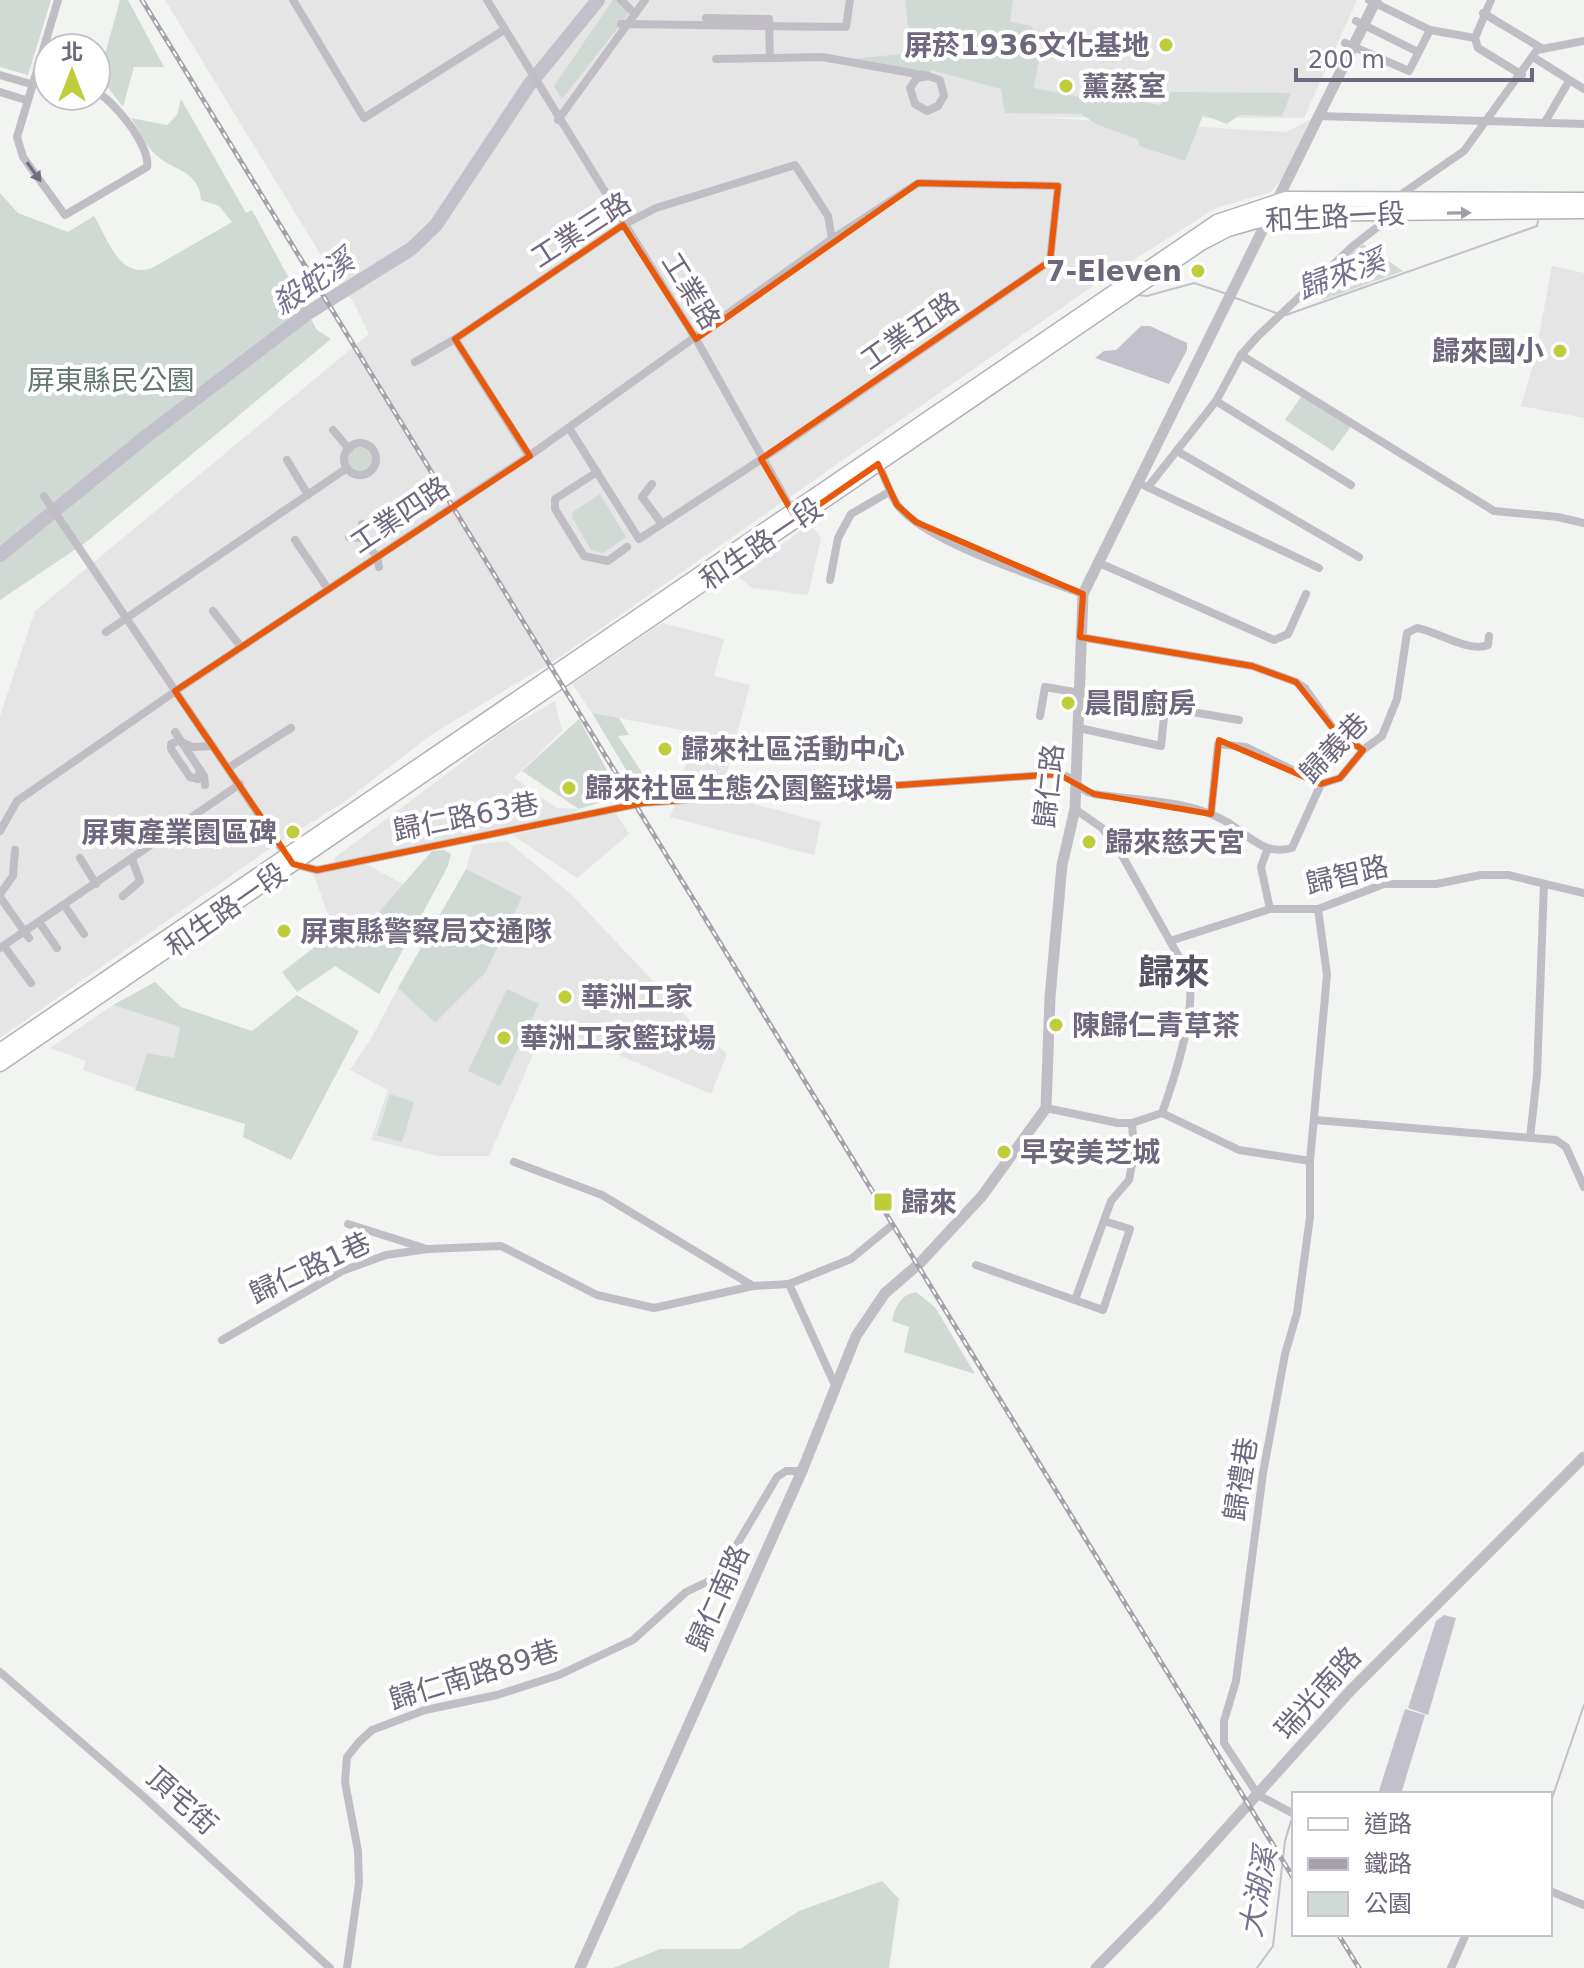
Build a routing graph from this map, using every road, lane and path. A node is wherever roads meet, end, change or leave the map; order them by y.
1 (58, 0) edge
2 (293, 0) edge
3 (487, 0) edge
4 (621, 0) edge
5 (645, 0) edge
6 (850, 0) edge
7 (1491, 0) edge
8 (1373, 1) edge
9 (1483, 13) junction
10 (635, 14) junction
11 (706, 18) dead end
12 (1360, 22) junction
13 (625, 24) junction
14 (769, 26) junction
15 (504, 30) junction
16 (1430, 30) junction
17 (1475, 38) junction
18 (1584, 41) edge
19 (1349, 44) junction
20 (1544, 49) junction
21 (1418, 52) junction
22 (1533, 57) junction
23 (770, 58) junction
24 (716, 59) dead end
25 (0, 75) edge
26 (1522, 75) junction
27 (928, 76) junction
28 (1569, 81) junction
29 (31, 84) junction
30 (1584, 89) edge
31 (0, 92) edge
32 (26, 100) junction
33 (112, 101) edge
34 (1318, 116) junction
35 (558, 120) junction
36 (1488, 121) junction
37 (1545, 122) junction
38 (1584, 124) edge
39 (1584, 200) edge
40 (1277, 202) junction
41 (1395, 206) junction
42 (1584, 211) edge
43 (1269, 217) junction
44 (623, 225) junction
45 (832, 239) junction
46 (1126, 288) junction
47 (455, 339) junction
48 (696, 339) junction
49 (1241, 355) junction
50 (415, 362) dead end
51 (1216, 401) junction
52 (569, 428) junction
53 (333, 430) dead end
54 (349, 449) junction
55 (1177, 451) junction
56 (529, 456) junction
57 (761, 459) junction
58 (287, 460) dead end
59 (875, 460) junction
60 (347, 468) junction
61 (597, 472) junction
62 (652, 484) dead end
63 (1142, 485) junction
64 (1351, 485) dead end
65 (889, 492) junction
66 (308, 495) junction
67 (44, 496) dead end
68 (795, 515) junction
69 (1584, 523) edge
70 (362, 524) dead end
71 (662, 524) junction
72 (349, 537) dead end
73 (362, 538) junction
74 (295, 540) dead end
75 (627, 547) dead end
76 (377, 557) junction
77 (1359, 557) dead end
78 (1096, 562) junction
79 (379, 567) dead end
80 (1319, 568) dead end
81 (830, 580) dead end
82 (328, 589) junction
83 (1083, 594) junction
84 (1306, 594) dead end
85 (213, 611) dead end
86 (124, 618) junction
87 (106, 632) dead end
88 (1489, 636) dead end
89 (1080, 637) junction
90 (241, 647) junction
91 (175, 691) junction
92 (1079, 692) junction
93 (1165, 707) junction
94 (1040, 716) dead end
95 (1239, 720) dead end
96 (291, 728) dead end
97 (1079, 728) junction
98 (175, 732) dead end
99 (182, 743) junction
100 (213, 746) junction
101 (1363, 750) junction
102 (228, 768) junction
103 (1076, 782) junction
104 (240, 784) junction
105 (1321, 784) junction
106 (205, 785) dead end
107 (1075, 809) junction
108 (1211, 814) junction
109 (0, 831) edge
110 (15, 850) dead end
111 (1267, 850) junction
112 (80, 858) dead end
113 (132, 859) junction
114 (289, 860) junction
115 (96, 884) junction
116 (1544, 884) junction
117 (1584, 893) edge
118 (0, 896) edge
119 (123, 896) dead end
120 (64, 905) junction
121 (1270, 909) junction
122 (1318, 909) junction
123 (39, 922) junction
124 (84, 934) dead end
125 (27, 935) junction
126 (1170, 941) junction
127 (2, 947) edge
128 (57, 948) dead end
129 (31, 983) dead end
130 (0, 1051) edge
131 (0, 1064) edge
132 (1046, 1108) junction
133 (1162, 1113) junction
134 (1315, 1120) junction
135 (1132, 1123) junction
136 (1530, 1138) junction
137 (1310, 1161) junction
138 (514, 1162) dead end
139 (1584, 1187) edge
140 (1104, 1221) junction
141 (348, 1224) dead end
142 (891, 1226) dead end
143 (428, 1249) junction
144 (976, 1265) dead end
145 (789, 1284) junction
146 (753, 1286) junction
147 (1075, 1300) junction
148 (222, 1340) dead end
149 (835, 1385) junction
150 (1584, 1457) edge
151 (802, 1471) junction
152 (0, 1672) edge
153 (1258, 1795) junction
154 (1292, 1813) edge
155 (1552, 1892) edge
156 (1584, 1905) edge
157 (1465, 1936) edge
158 (330, 1968) edge
159 (347, 1968) edge
160 (580, 1968) edge
161 (1096, 1968) edge
162 (1451, 1968) edge

1 - 29 street
2 - 15 street
3 - 15 street
4 - 10 street
5 - 10 street
6 - 14 street
7 - 9 street
8 - 12 street, 歸仁路
8 - 16 street
9 - 17 street
9 - 20 street
10 - 13 street
11 - 14 street
12 - 19 street, 歸仁路
12 - 21 street
13 - 14 street
13 - 35 street
14 - 23 street
15 - 35 street, 工業路
16 - 17 street
16 - 21 street
17 - 26 street
18 - 20 street
19 - 21 street
19 - 34 street, 歸仁路
20 - 22 street
22 - 26 street
22 - 28 street
23 - 24 street
23 - 27 street
25 - 29 street
26 - 36 street
27 - 27 street
28 - 30 street
28 - 37 street
29 - 32 street
31 - 32 street
32 -> 33 street
34 - 36 street
34 - 40 street, 歸仁路
35 - 44 street, 工業路
36 - 37 street
36 - 41 street
37 - 38 street
39 - 41 main road, 和生路一段
40 - 41 main road, 和生路一段
40 - 43 street, 歸仁路
40 - 46 main road, 和生路一段
41 -> 42 main road, 和生路一段
41 - 43 main road, 和生路一段
41 - 49 street
43 - 46 main road, 和生路一段
43 - 63 street, 歸仁路
44 - 45 street, 工業三路
44 - 47 street, 工業三路
44 - 48 street, 工業路
45 - 48 street, 工業四路
45 - 57 street, 工業五路
46 - 59 main road, 和生路一段
47 - 50 street, 工業三路
47 - 56 street
48 - 52 street, 工業四路
48 - 57 street, 工業路
49 - 51 street
49 - 69 street
51 - 55 street
51 - 64 street
52 - 56 street, 工業四路
52 - 61 street, 工業五路
53 - 54 street
54 - 60 street
54 - 60 street
55 - 63 street
55 - 77 street
56 - 76 street, 工業四路
57 - 68 street, 工業路
57 - 71 street, 工業五路
58 - 66 street
59 - 65 street
59 - 68 main road, 和生路一段
60 - 66 street
61 - 71 street, 工業五路
61 - 75 street
62 - 71 street
63 - 78 street, 歸仁路
63 - 80 street
65 - 81 street
65 - 83 street
66 - 86 street
67 - 86 street
68 - 114 main road, 和生路一段
70 - 73 street
72 - 73 street
73 - 76 street
74 - 82 street
76 - 79 street
76 - 82 street, 工業四路
78 - 83 street, 歸仁路
78 - 84 street
82 - 90 street, 工業四路
83 - 89 street, 歸仁路
85 - 90 street
86 - 87 street
86 - 91 street
88 - 101 street, 歸義巷
89 - 92 street, 歸仁路
89 - 101 street
90 - 91 street, 工業四路
91 - 100 street
91 - 109 street, 工業四路
92 - 93 street
92 - 94 street
92 - 97 street, 歸仁路
93 - 95 street
93 - 97 street
96 - 102 street
97 - 103 street, 歸仁路
98 - 99 street
99 - 100 street
99 - 106 street
100 - 102 street
101 - 105 street, 歸義巷
102 - 104 street
103 - 107 street, 歸仁路
103 - 108 street
103 - 114 street, 歸仁路63巷
104 - 113 street
104 - 114 street
105 - 108 street
105 - 111 street, 歸義巷
107 - 126 street
107 - 132 street, 歸仁路
108 - 111 street
110 - 118 street
111 - 121 street
112 - 115 street
113 - 115 street
113 - 119 street
114 - 130 main road, 和生路一段
114 - 131 main road, 和生路一段
115 - 120 street
116 - 117 street, 歸智路
116 - 122 street, 歸智路
116 - 136 street
118 - 125 street
120 - 123 street
120 - 124 street
121 - 122 street, 歸智路
121 - 126 street, 歸智路
122 - 134 street, 歸禮巷
123 - 125 street
123 - 128 street
125 - 127 street
126 - 133 street
127 - 129 street
132 - 135 street
132 - 149 street, 歸仁南路
133 - 135 street
133 - 137 street
134 - 136 street
134 - 137 street, 歸禮巷
135 - 140 street
136 - 139 street
137 - 153 street, 歸禮巷
138 - 146 street
140 - 147 street
140 - 147 street
141 - 143 street
142 - 145 street, 歸仁路1巷
143 - 146 street, 歸仁路1巷
143 - 148 street, 歸仁路1巷
144 - 147 street
145 - 146 street, 歸仁路1巷
145 - 149 street
149 - 151 street, 歸仁南路
150 - 153 street, 瑞光南路
151 - 159 street, 歸仁南路89巷
151 - 160 street, 歸仁南路
152 - 158 street, 頂宅街
153 - 154 street, 歸禮巷
153 - 161 street, 瑞光南路
155 - 156 street
157 - 162 street

